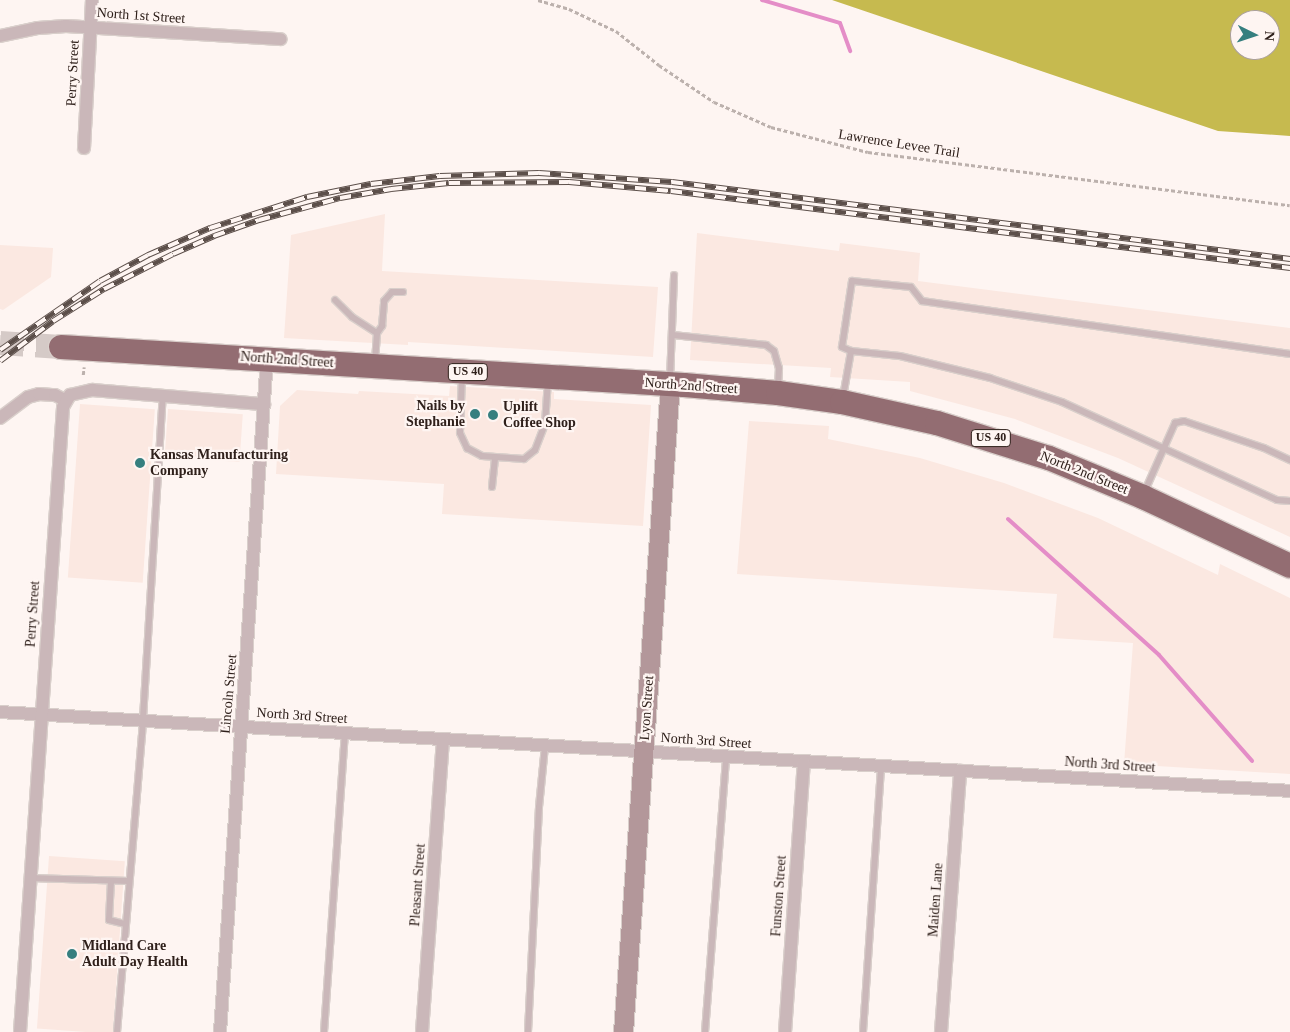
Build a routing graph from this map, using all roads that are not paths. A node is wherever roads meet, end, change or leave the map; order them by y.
1 (92, 0) edge
2 (90, 28) junction
3 (0, 36) edge
4 (281, 39) dead end
5 (84, 148) dead end
6 (674, 275) dead end
7 (403, 292) dead end
8 (335, 300) dead end
9 (376, 333) junction
10 (673, 335) junction
11 (61, 346) tunnel mouth
12 (851, 351) junction
13 (1290, 354) edge
14 (267, 359) junction
15 (375, 366) junction
16 (463, 371) junction
17 (548, 376) junction
18 (670, 384) junction
19 (778, 393) junction
20 (163, 396) junction
21 (66, 400) junction
22 (842, 402) junction
23 (264, 404) junction
24 (0, 418) edge
25 (1165, 448) junction
26 (496, 457) junction
27 (1290, 460) edge
28 (492, 487) dead end
29 (1143, 497) junction
30 (1290, 501) edge
31 (1290, 566) edge
32 (0, 712) edge
33 (41, 715) junction
34 (142, 721) junction
35 (242, 727) junction
36 (345, 734) junction
37 (443, 740) junction
38 (545, 746) junction
39 (644, 752) junction
40 (726, 758) junction
41 (804, 763) junction
42 (881, 767) junction
43 (960, 771) junction
44 (1290, 791) edge
45 (30, 878) junction
46 (111, 881) junction
47 (129, 881) junction
48 (125, 924) junction
49 (20, 1032) edge
50 (117, 1032) edge
51 (220, 1032) edge
52 (324, 1032) edge
53 (422, 1032) edge
54 (528, 1032) edge
55 (623, 1032) edge
56 (705, 1032) edge
57 (784, 1032) edge
58 (863, 1032) edge
59 (941, 1032) edge

1 - 2 street, Perry Street
2 - 3 street, North 1st Street
2 - 4 street, North 1st Street
2 - 5 street, Perry Street
6 - 10 lane
7 - 9 lane
8 - 9 lane
9 - 15 lane
10 - 18 lane
10 - 19 lane
11 - 14 highway, North 2nd Street / US 40
12 - 13 lane
12 - 22 lane
12 - 25 lane
14 - 15 highway, North 2nd Street / US 40
14 - 23 street, Lincoln Street
15 - 16 highway, North 2nd Street / US 40
16 - 17 highway, North 2nd Street / US 40
16 - 26 lane
17 - 18 highway, North 2nd Street / US 40
17 - 26 lane
18 - 19 highway, North 2nd Street / US 40
18 - 39 street, Lyon Street
19 - 22 highway, North 2nd Street / US 40
20 - 21 street
20 - 23 street
20 - 34 lane
21 - 24 street
21 - 33 street, Perry Street
22 - 29 highway, North 2nd Street / US 40
23 - 35 street, Lincoln Street
25 - 27 lane
25 - 29 lane
25 - 30 lane
26 - 28 lane
29 - 31 highway, North 2nd Street / US 40
32 - 33 street, North 3rd Street
33 - 34 street, North 3rd Street
33 - 45 street, Perry Street
34 - 35 street, North 3rd Street
34 - 47 lane
35 - 36 street, North 3rd Street
35 - 51 street, Lincoln Street
36 - 37 street, North 3rd Street
36 - 52 lane
37 - 38 street, North 3rd Street
37 - 53 street, Pleasant Street
38 - 39 street, North 3rd Street
38 - 54 lane
39 - 40 street, North 3rd Street
39 - 55 street, Lyon Street
40 - 41 street, North 3rd Street
40 - 56 lane
41 - 42 street, North 3rd Street
41 - 57 street, Funston Street
42 - 43 street, North 3rd Street
42 - 58 lane
43 - 44 street, North 3rd Street
43 - 59 street, Maiden Lane
45 - 46 lane
45 - 49 street, Perry Street
46 - 47 lane
46 - 48 lane
47 - 48 lane
48 - 50 lane

